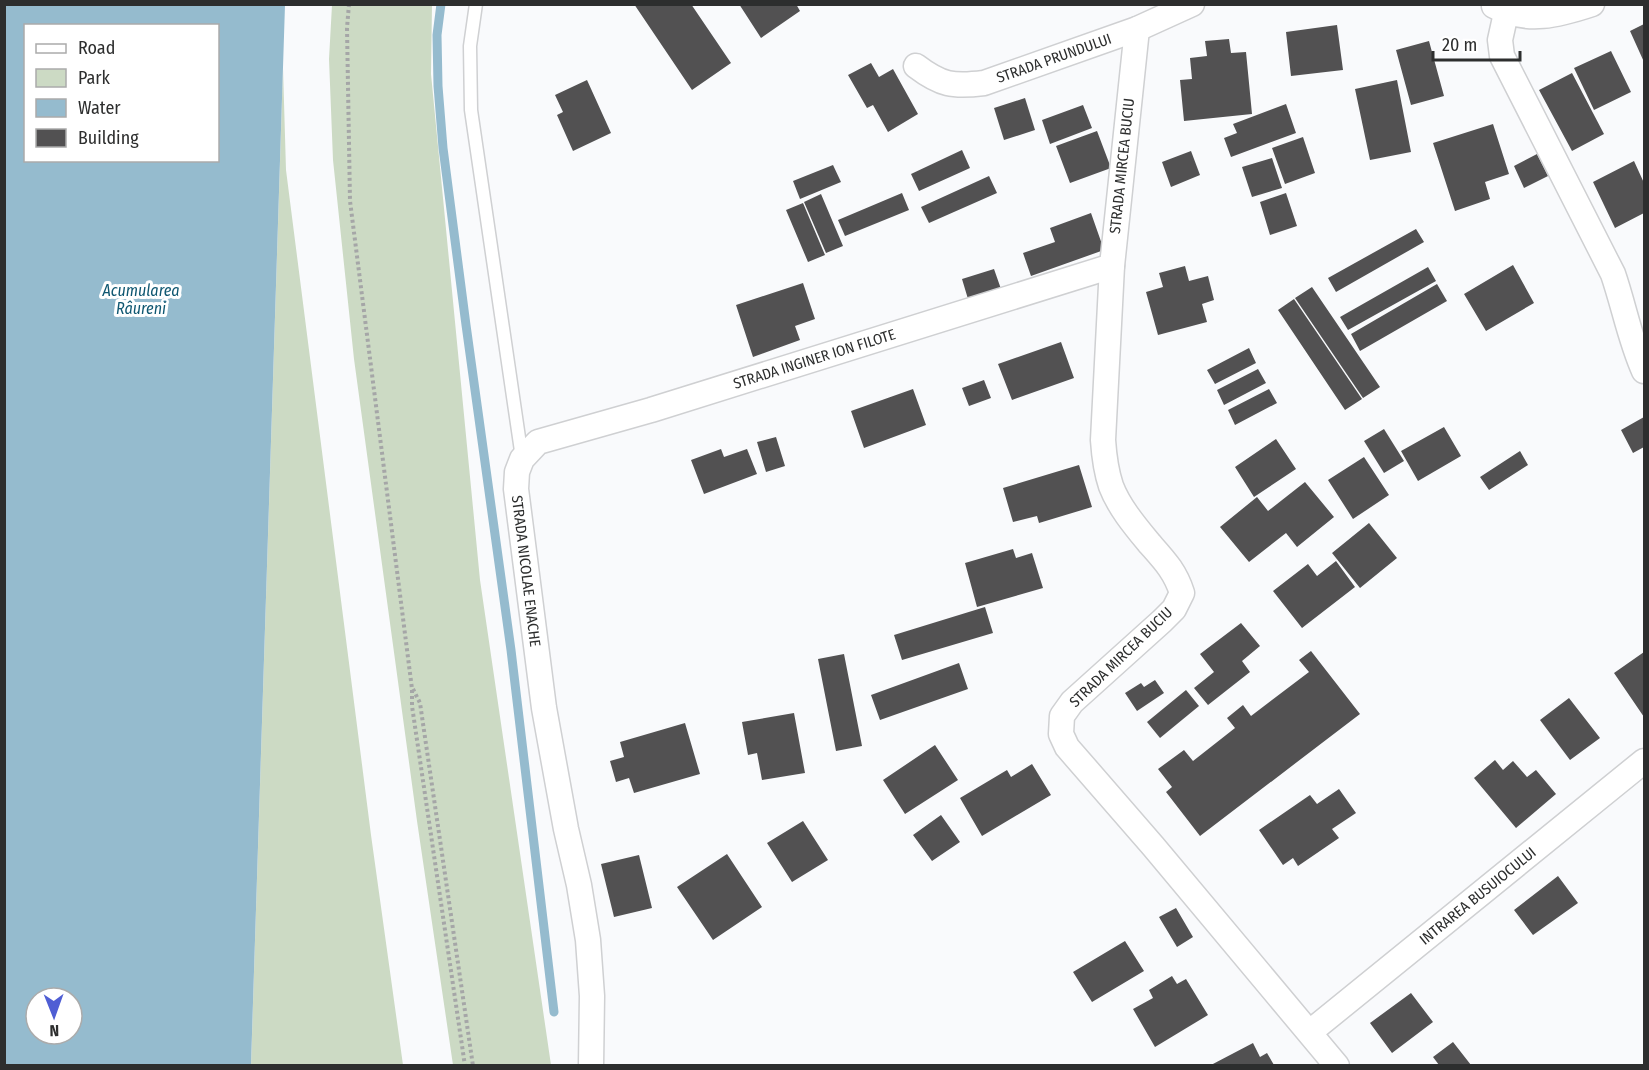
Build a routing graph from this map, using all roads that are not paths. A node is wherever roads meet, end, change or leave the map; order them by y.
1 (476, 4) edge
2 (1192, 4) edge
3 (1592, 4) edge
4 (1499, 9) edge
5 (1137, 29) junction
6 (916, 66) dead end
7 (1112, 266) junction
8 (1644, 371) edge
9 (522, 459) junction
10 (1644, 761) edge
11 (1310, 1032) junction
12 (591, 1065) edge
13 (1335, 1065) edge

1 - 9 lane, STRADA NICOLAE ENACHE
2 - 5 street, STRADA PRUNDULUI
3 - 4 street
4 - 8 street
5 - 6 street, STRADA PRUNDULUI
5 - 7 street, STRADA MIRCEA BUCIU
7 - 9 street, STRADA INGINER ION FILOTE
7 - 11 street, STRADA MIRCEA BUCIU
9 - 12 street, STRADA NICOLAE ENACHE
10 - 11 street, INTRAREA BUSUIOCULUI
11 - 13 street, STRADA MIRCEA BUCIU

